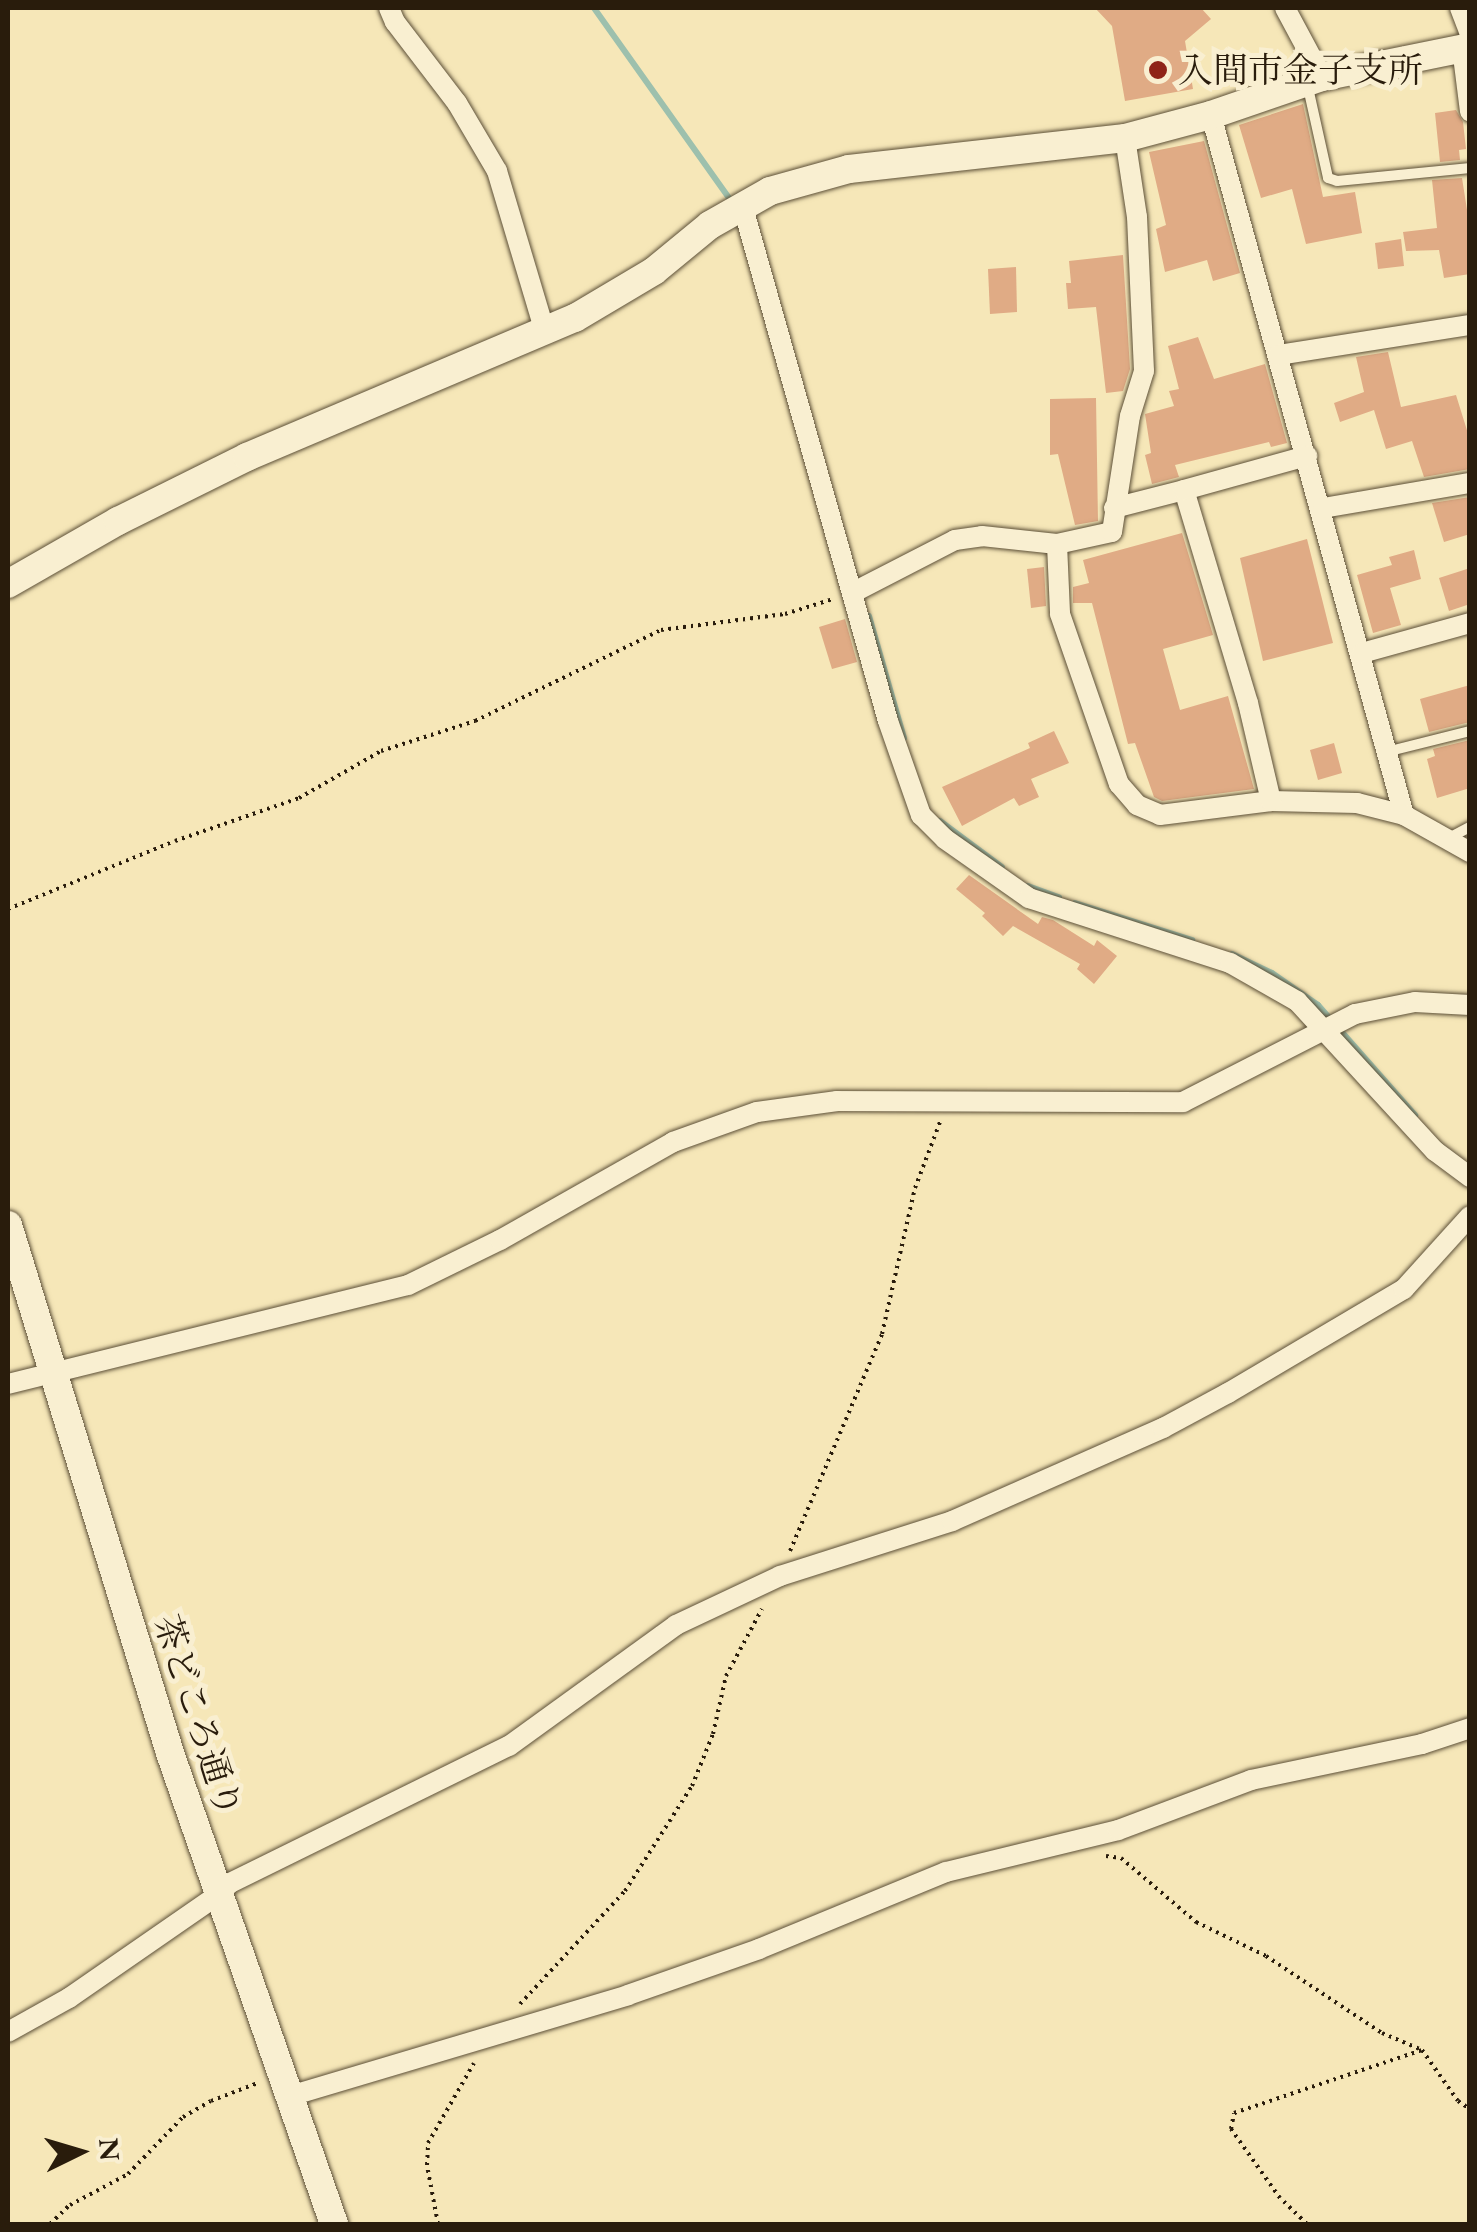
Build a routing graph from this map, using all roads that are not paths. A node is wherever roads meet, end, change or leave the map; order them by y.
1 (389, 8) edge
2 (1285, 8) edge
3 (1460, 8) edge
4 (1467, 43) edge
5 (1314, 80) junction
6 (1470, 111) edge
7 (1211, 115) junction
8 (1125, 138) junction
9 (1470, 168) edge
10 (742, 204) junction
11 (1470, 324) edge
12 (545, 332) junction
13 (1278, 355) junction
14 (1307, 456) junction
15 (1470, 483) edge
16 (1184, 490) junction
17 (1114, 508) junction
18 (1323, 508) junction
19 (1056, 544) junction
20 (8, 584) edge
21 (852, 593) junction
22 (1470, 623) edge
23 (1362, 653) junction
24 (1470, 731) edge
25 (1390, 751) junction
26 (1271, 801) junction
27 (1404, 815) junction
28 (1470, 826) edge
29 (1448, 838) junction
30 (1470, 852) edge
31 (1470, 1005) edge
32 (1324, 1028) junction
33 (1470, 1177) edge
34 (1470, 1216) edge
35 (8, 1225) edge
36 (51, 1370) junction
37 (8, 1384) edge
38 (1470, 1728) edge
39 (218, 1896) junction
40 (8, 2032) edge
41 (286, 2085) junction
42 (334, 2224) edge

1 - 12 street
2 - 5 street
3 - 4 street
4 - 5 street
4 - 6 street
5 - 7 street
5 - 9 lane
7 - 8 street
7 - 13 street
8 - 10 street
8 - 17 street
10 - 12 street
10 - 21 street
11 - 13 street
12 - 20 street
13 - 14 street
14 - 16 street
14 - 18 street
15 - 18 street
16 - 17 street
16 - 26 street
17 - 19 street
18 - 23 street
19 - 21 street
19 - 26 street
21 - 32 street
22 - 23 street
23 - 25 street
24 - 25 lane
25 - 27 street
26 - 27 street
27 - 29 street
28 - 29 lane
29 - 30 street
31 - 32 street
32 - 33 street
32 - 36 street
34 - 39 street
35 - 36 street, 茶どころ通り
36 - 37 street
36 - 39 street, 茶どころ通り
38 - 41 street
39 - 40 street
39 - 41 street, 茶どころ通り
41 - 42 street, 茶どころ通り

